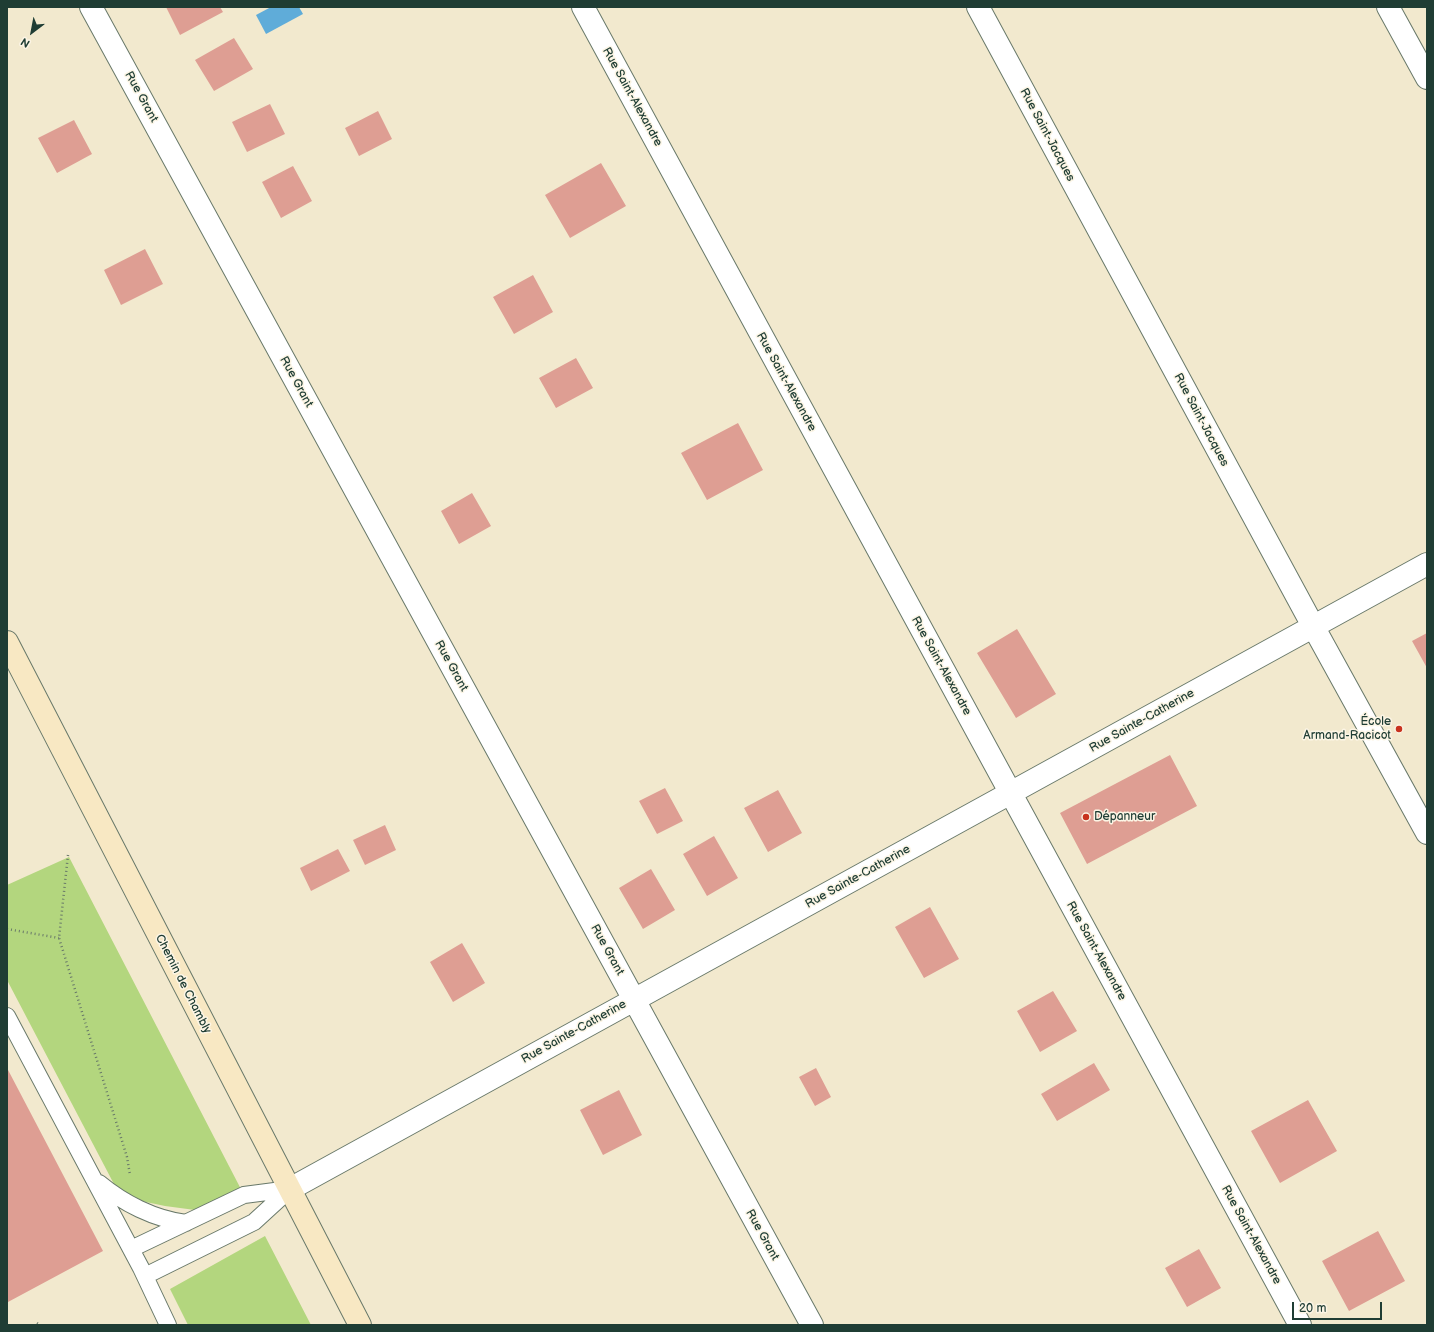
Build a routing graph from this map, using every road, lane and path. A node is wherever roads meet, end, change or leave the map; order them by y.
1 (91, 7) edge
2 (583, 7) edge
3 (978, 7) edge
4 (1388, 7) edge
5 (1427, 78) edge
6 (1427, 564) edge
7 (1313, 626) junction
8 (7, 642) edge
9 (1010, 794) junction
10 (1427, 833) edge
11 (68, 855) dead end
12 (7, 929) edge
13 (59, 938) junction
14 (634, 1000) junction
15 (7, 1016) edge
16 (94, 1179) junction
17 (290, 1189) junction
18 (129, 1204) junction
19 (186, 1223) junction
20 (131, 1249) junction
21 (145, 1276) junction
22 (37, 1323) dead end
23 (40, 1325) edge
24 (168, 1325) edge
25 (360, 1325) edge
26 (812, 1325) edge
27 (1300, 1325) edge

1 - 14 street, Rue Grant
2 - 9 street, Rue Saint-Alexandre
3 - 7 street, Rue Saint-Jacques
4 - 5 street
6 - 7 street, Rue Sainte-Catherine
7 - 9 street, Rue Sainte-Catherine
7 - 10 street, Rue Saint-Jacques
8 - 17 main road, Chemin de Chambly
9 - 14 street, Rue Sainte-Catherine
9 - 27 street, Rue Saint-Alexandre
11 - 13 path
12 - 13 path
13 - 18 path
14 - 17 street, Rue Sainte-Catherine
14 - 26 street, Rue Grant
15 - 16 lane
16 - 18 lane
16 - 20 lane
17 - 19 lane
17 - 21 lane
17 - 25 main road, Chemin de Chambly
18 - 19 lane
19 - 20 lane
20 - 21 lane
21 - 24 lane
22 - 23 path

